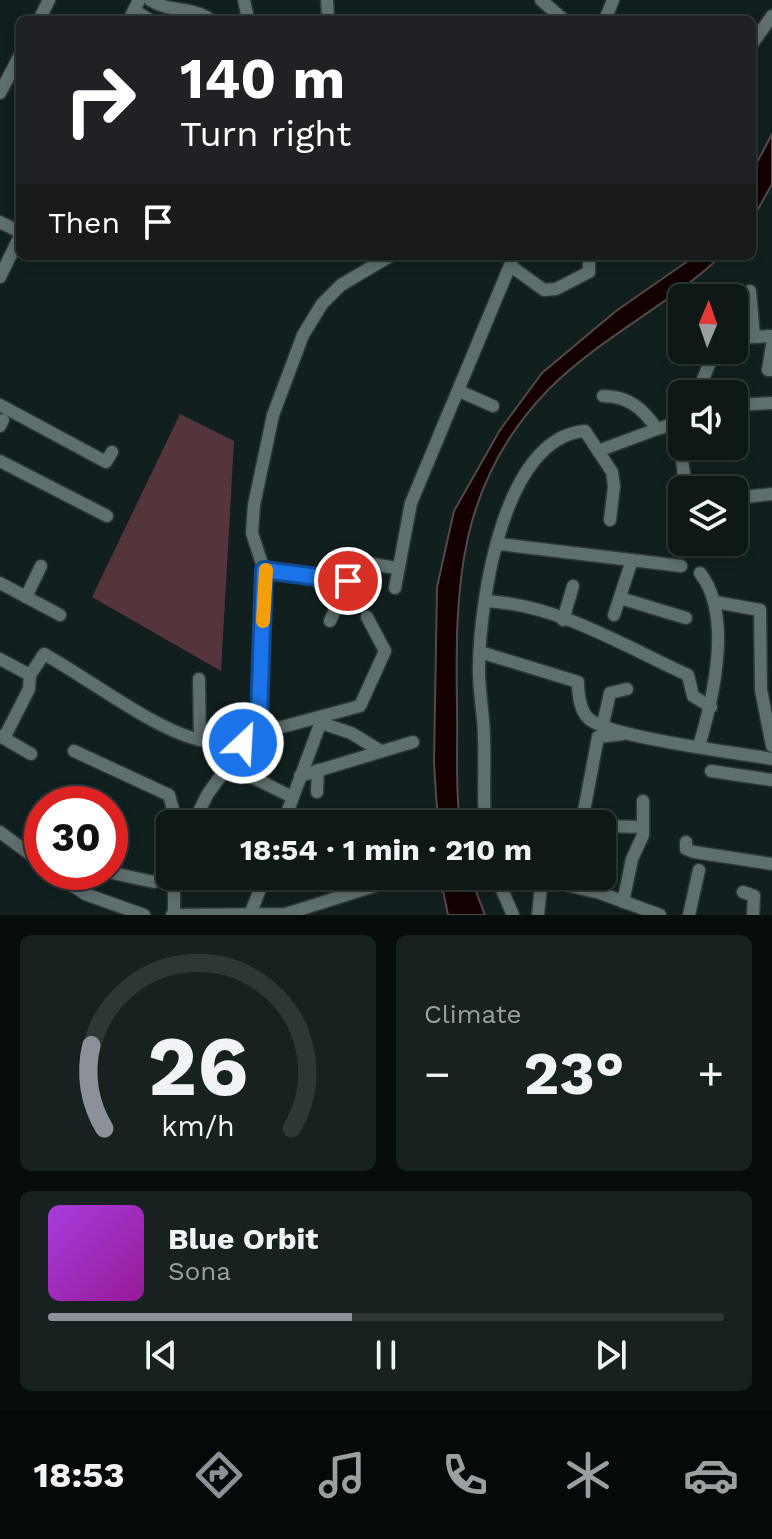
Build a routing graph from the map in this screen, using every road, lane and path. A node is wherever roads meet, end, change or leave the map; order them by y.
1 (150, 0) edge
2 (541, 0) edge
3 (206, 16) edge
4 (559, 16) edge
5 (772, 16) edge
6 (756, 38) edge
7 (16, 63) edge
8 (0, 93) edge
9 (16, 243) edge
10 (383, 260) edge
11 (589, 260) edge
12 (513, 262) edge
13 (0, 277) edge
14 (750, 291) dead end
15 (772, 336) edge
16 (748, 337) edge
17 (754, 337) junction
18 (772, 345) edge
19 (772, 370) edge
20 (459, 391) junction
21 (603, 396) dead end
22 (772, 403) edge
23 (748, 404) edge
24 (0, 405) edge
25 (493, 406) dead end
26 (668, 423) edge
27 (657, 429) junction
28 (598, 451) junction
29 (112, 452) dead end
30 (0, 461) edge
31 (772, 494) edge
32 (748, 497) edge
33 (107, 516) dead end
34 (610, 520) dead end
35 (499, 544) junction
36 (632, 560) junction
37 (41, 566) dead end
38 (681, 566) dead end
39 (397, 568) junction
40 (264, 570) junction
41 (700, 573) dead end
42 (348, 581) junction
43 (0, 583) edge
44 (573, 586) dead end
45 (395, 588) dead end
46 (26, 597) junction
47 (620, 598) junction
48 (485, 601) junction
49 (715, 602) junction
50 (60, 615) dead end
51 (614, 615) dead end
52 (367, 617) dead end
53 (686, 618) dead end
54 (563, 620) junction
55 (330, 621) dead end
56 (480, 652) junction
57 (0, 659) edge
58 (30, 675) junction
59 (199, 679) dead end
60 (627, 689) dead end
61 (711, 707) junction
62 (322, 721) junction
63 (603, 724) junction
64 (630, 734) junction
65 (2, 737) edge
66 (248, 739) junction
67 (200, 740) junction
68 (413, 742) dead end
69 (699, 746) junction
70 (772, 746) edge
71 (379, 750) junction
72 (74, 751) dead end
73 (31, 754) dead end
74 (772, 759) edge
75 (231, 762) junction
76 (318, 770) junction
77 (711, 771) dead end
78 (300, 776) junction
79 (772, 780) edge
80 (317, 792) dead end
81 (292, 797) junction
82 (643, 801) dead end
83 (173, 810) edge
84 (200, 810) edge
85 (288, 810) edge
86 (485, 810) edge
87 (584, 810) edge
88 (616, 826) edge
89 (641, 827) junction
90 (0, 832) edge
91 (686, 842) dead end
92 (24, 850) edge
93 (772, 864) edge
94 (699, 870) dead end
95 (128, 877) edge
96 (156, 881) edge
97 (82, 890) edge
98 (172, 890) edge
99 (260, 890) edge
100 (362, 890) edge
101 (502, 890) edge
102 (743, 892) dead end
103 (623, 902) junction
104 (144, 915) edge
105 (173, 915) edge
106 (250, 915) edge
107 (513, 915) edge
108 (538, 915) edge
109 (660, 915) edge
110 (689, 915) edge
111 (753, 915) edge

1 - 3 street
2 - 4 street
5 - 6 street
7 - 8 street
9 - 13 street
10 - 40 street
11 - 12 street
12 - 20 street
14 - 17 street
15 - 17 street
16 - 17 street
18 - 19 street
20 - 25 street
20 - 39 street
21 - 27 street
22 - 23 street
24 - 29 street
26 - 27 street
27 - 28 street
28 - 34 street
28 - 35 street
30 - 33 street
31 - 32 street
35 - 36 street
35 - 48 street
36 - 38 street
36 - 47 street
37 - 46 street
39 - 42 street
39 - 45 street
40 - 42 street
40 - 66 street
41 - 49 street
42 - 55 street
43 - 46 street
44 - 54 street
46 - 50 street
47 - 51 street
47 - 53 street
48 - 54 street
48 - 56 street
49 - 61 street
49 - 70 street
52 - 62 street
54 - 61 street
56 - 63 street
56 - 86 street
57 - 58 street
58 - 65 street
58 - 67 street
59 - 67 street
60 - 63 street
61 - 69 street
62 - 66 street
62 - 71 street
62 - 78 street
63 - 64 street
64 - 69 street
64 - 87 street
65 - 73 street
66 - 67 street
66 - 75 street
68 - 71 street
69 - 74 street
71 - 76 street
72 - 83 street
75 - 81 street
75 - 84 street
76 - 78 street
76 - 80 street
77 - 79 street
78 - 81 street
81 - 85 street
82 - 89 street
88 - 89 street
89 - 103 street
90 - 92 street
91 - 93 street
94 - 110 street
95 - 96 street
97 - 104 street
98 - 105 street
99 - 106 street
100 - 106 street
101 - 107 street
102 - 111 street
103 - 108 street
103 - 109 street
105 - 106 street

